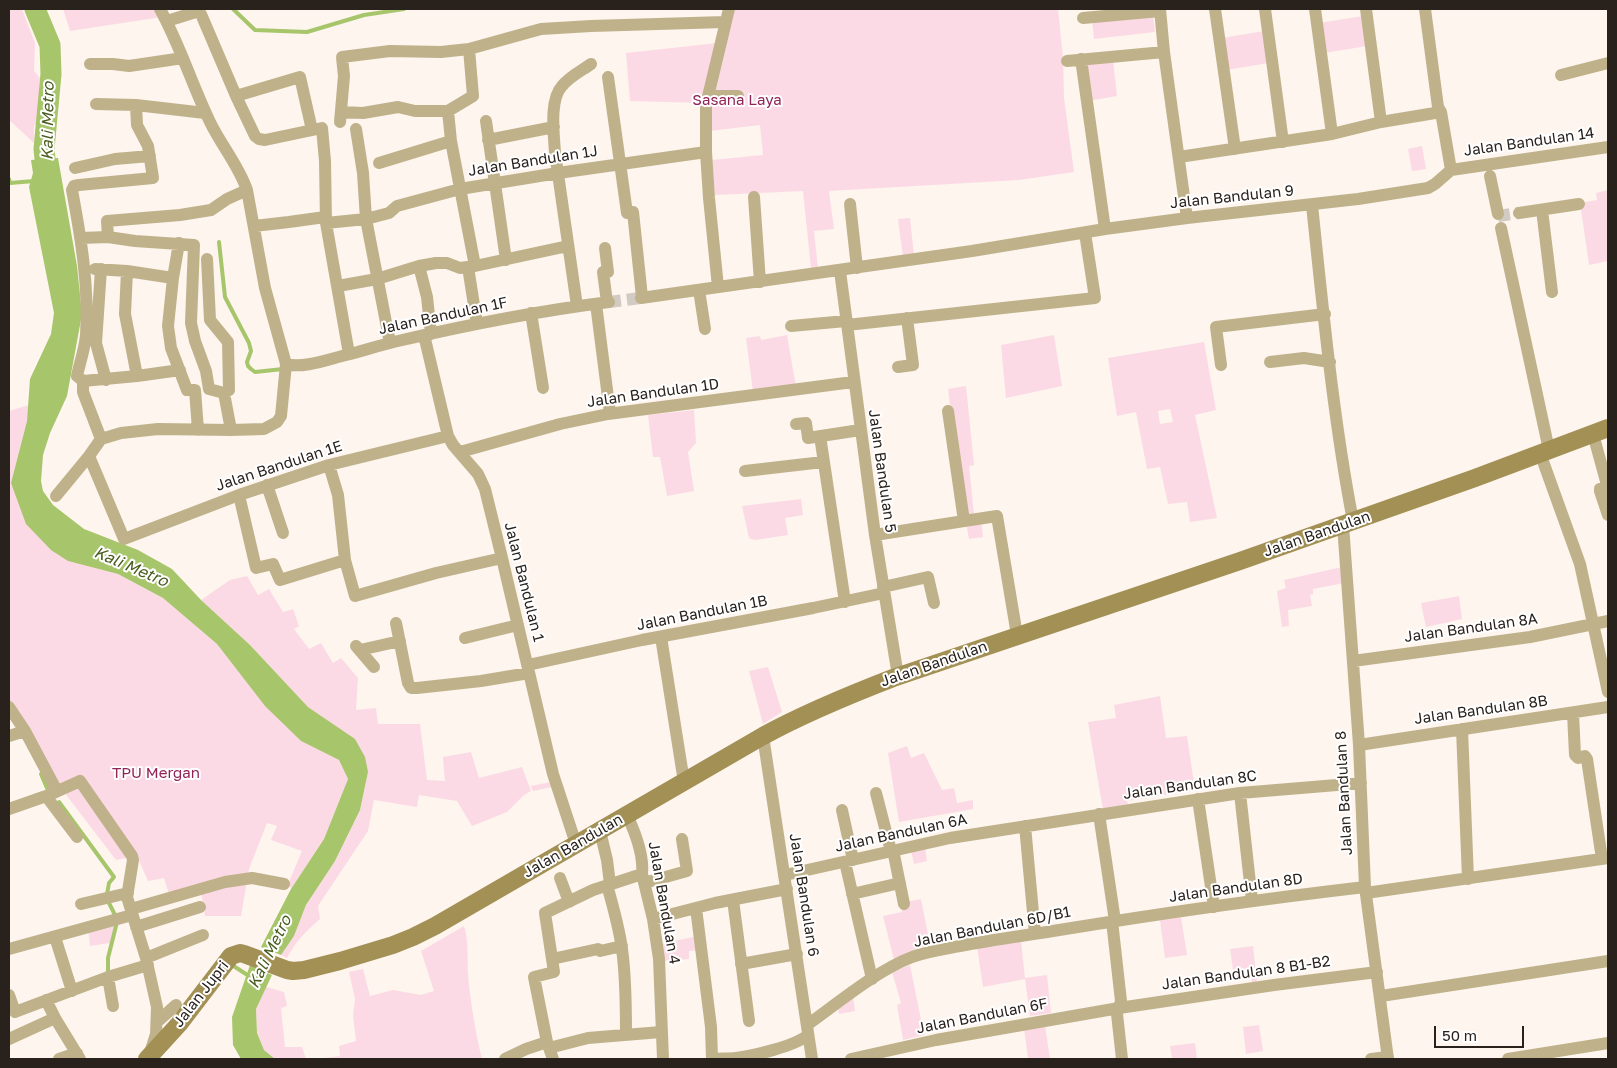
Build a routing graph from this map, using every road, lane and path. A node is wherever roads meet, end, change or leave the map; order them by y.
1 (160, 9) edge
2 (728, 9) edge
3 (1215, 9) edge
4 (1265, 9) edge
5 (1315, 9) edge
6 (1366, 9) edge
7 (1425, 9) edge
8 (1160, 10) edge
9 (1083, 18) dead end
10 (167, 22) junction
11 (725, 22) junction
12 (469, 49) junction
13 (1164, 52) junction
14 (184, 58) junction
15 (1081, 59) junction
16 (1067, 61) dead end
17 (1608, 63) edge
18 (90, 64) dead end
19 (591, 64) dead end
20 (1561, 75) dead end
21 (608, 77) dead end
22 (236, 96) junction
23 (708, 96) junction
24 (738, 96) dead end
25 (96, 104) dead end
26 (136, 105) junction
27 (448, 111) junction
28 (1441, 112) junction
29 (205, 113) junction
30 (486, 121) dead end
31 (1381, 122) junction
32 (554, 127) junction
33 (356, 129) dead end
34 (312, 130) junction
35 (1332, 134) junction
36 (488, 140) junction
37 (451, 141) junction
38 (1284, 142) junction
39 (1608, 147) edge
40 (1235, 149) junction
41 (706, 152) junction
42 (150, 156) junction
43 (1178, 157) junction
44 (379, 163) dead end
45 (620, 164) junction
46 (74, 168) dead end
47 (1489, 169) junction
48 (1451, 170) junction
49 (558, 173) junction
50 (494, 184) junction
51 (460, 189) junction
52 (247, 190) junction
53 (754, 197) dead end
54 (850, 204) dead end
55 (1579, 204) dead end
56 (1312, 205) junction
57 (1542, 210) junction
58 (1519, 213) tunnel mouth
59 (1498, 214) dead end
60 (1187, 218) junction
61 (366, 219) junction
62 (325, 220) junction
63 (254, 226) junction
64 (1501, 228) dead end
65 (1105, 229) junction
66 (1085, 233) junction
67 (108, 237) junction
68 (81, 238) junction
69 (179, 243) junction
70 (568, 246) junction
71 (605, 248) dead end
72 (207, 258) dead end
73 (506, 260) junction
74 (419, 266) junction
75 (472, 266) junction
76 (857, 268) junction
77 (85, 269) junction
78 (101, 269) junction
79 (126, 271) junction
80 (840, 271) junction
81 (173, 278) junction
82 (377, 278) junction
83 (760, 282) junction
84 (338, 286) junction
85 (718, 287) junction
86 (699, 290) junction
87 (1552, 292) dead end
88 (604, 303) junction
89 (578, 306) junction
90 (531, 313) junction
91 (1325, 314) junction
92 (908, 318) junction
93 (847, 323) junction
94 (477, 324) junction
95 (791, 326) dead end
96 (706, 329) dead end
97 (427, 335) junction
98 (390, 343) junction
99 (350, 354) junction
100 (1270, 362) dead end
101 (1330, 362) junction
102 (286, 364) junction
103 (1221, 365) dead end
104 (898, 366) dead end
105 (180, 370) junction
106 (137, 376) junction
107 (106, 380) junction
108 (83, 381) junction
109 (854, 382) junction
110 (543, 388) dead end
111 (224, 393) junction
112 (948, 411) dead end
113 (610, 414) junction
114 (796, 424) dead end
115 (198, 430) junction
116 (232, 430) junction
117 (860, 430) junction
118 (1600, 431) edge
119 (448, 436) junction
120 (820, 436) junction
121 (101, 439) junction
122 (460, 452) junction
123 (1544, 452) junction
124 (89, 456) junction
125 (823, 462) junction
126 (329, 465) junction
127 (745, 471) dead end
128 (267, 486) junction
129 (239, 495) junction
130 (56, 496) dead end
131 (1608, 515) edge
132 (964, 521) junction
133 (1348, 523) junction
134 (283, 533) dead end
135 (874, 535) junction
136 (502, 558) junction
137 (345, 560) junction
138 (883, 590) junction
139 (845, 602) junction
140 (934, 603) dead end
141 (1608, 621) edge
142 (396, 623) dead end
143 (518, 625) junction
144 (1593, 625) junction
145 (1017, 635) junction
146 (661, 636) junction
147 (465, 638) dead end
148 (400, 640) junction
149 (1353, 660) junction
150 (374, 667) dead end
151 (529, 669) junction
152 (898, 676) junction
153 (1608, 692) edge
154 (9, 707) edge
155 (1608, 707) edge
156 (1573, 713) junction
157 (1462, 730) junction
158 (25, 731) junction
159 (9, 736) edge
160 (763, 736) junction
161 (1359, 745) junction
162 (684, 782) junction
163 (1361, 784) junction
164 (876, 793) dead end
165 (1240, 793) junction
166 (52, 794) junction
167 (1198, 799) junction
168 (9, 809) edge
169 (842, 810) dead end
170 (1098, 814) junction
171 (627, 815) junction
172 (1025, 826) junction
173 (600, 831) junction
174 (77, 837) dead end
175 (682, 839) dead end
176 (576, 844) junction
177 (892, 850) junction
178 (1605, 858) edge
179 (849, 861) junction
180 (785, 875) junction
181 (560, 878) dead end
182 (643, 878) junction
183 (1468, 879) junction
184 (900, 883) junction
185 (284, 884) dead end
186 (609, 885) junction
187 (787, 889) junction
188 (1365, 890) junction
189 (128, 893) junction
190 (852, 894) junction
191 (733, 900) junction
192 (1252, 901) junction
193 (569, 902) junction
194 (81, 904) dead end
195 (904, 904) dead end
196 (200, 906) dead end
197 (1214, 907) junction
198 (696, 908) junction
199 (133, 917) junction
200 (653, 920) junction
201 (1113, 921) junction
202 (1035, 934) junction
203 (203, 935) dead end
204 (55, 936) junction
205 (622, 946) junction
206 (9, 949) edge
207 (797, 954) junction
208 (552, 959) junction
209 (1608, 961) edge
210 (147, 962) junction
211 (741, 964) junction
212 (293, 971) joint
213 (1377, 972) junction
214 (108, 977) junction
215 (872, 979) junction
216 (72, 991) junction
217 (9, 995) edge
218 (1381, 996) junction
219 (46, 1000) junction
220 (176, 1005) dead end
221 (113, 1006) dead end
222 (1119, 1008) junction
223 (55, 1018) junction
224 (749, 1021) dead end
225 (158, 1022) junction
226 (807, 1030) junction
227 (661, 1032) junction
228 (626, 1034) junction
229 (9, 1039) edge
230 (1608, 1043) edge
231 (550, 1050) edge
232 (78, 1056) edge
233 (148, 1058) edge
234 (1388, 1058) edge
235 (60, 1059) edge
236 (505, 1059) edge
237 (663, 1059) edge
238 (712, 1059) edge
239 (734, 1059) edge
240 (812, 1059) edge
241 (851, 1059) edge
242 (1122, 1059) edge
243 (1371, 1059) edge
244 (1508, 1059) edge

1 - 10 street
2 - 11 street
3 - 40 street
4 - 38 street
5 - 35 street
6 - 31 street
7 - 28 street
8 - 9 street
8 - 13 street
10 - 14 street
10 - 22 street
11 - 12 street
11 - 23 street
12 - 27 street
12 - 27 street
13 - 15 street
13 - 43 street
14 - 18 street
14 - 29 street
15 - 16 street
15 - 65 street
17 - 20 street
19 - 32 street
21 - 45 street
22 - 34 street
22 - 34 street
23 - 24 street
23 - 41 street
25 - 26 street
26 - 29 street
26 - 42 street
27 - 37 street, Jalan Bandulan 1J
28 - 31 street
28 - 48 street
29 - 52 street
30 - 36 street
31 - 35 street
32 - 36 street
32 - 49 street
33 - 61 street
34 - 62 street
35 - 38 street
36 - 50 street
37 - 44 street
37 - 51 street, Jalan Bandulan 1J
38 - 40 street
39 - 47 street, Jalan Bandulan 14
40 - 43 street
41 - 45 street, Jalan Bandulan 1J
41 - 85 street
42 - 46 street
42 - 68 street
43 - 60 street
45 - 49 street, Jalan Bandulan 1J
45 - 86 street
47 - 48 street, Jalan Bandulan 14
47 - 59 street
48 - 56 street, Jalan Bandulan 14
49 - 50 street, Jalan Bandulan 1J
49 - 70 street
50 - 51 street, Jalan Bandulan 1J
50 - 73 street
51 - 61 street
51 - 75 street
52 - 63 street
52 - 67 street
53 - 83 street
54 - 76 street
55 - 57 street
56 - 60 street, Jalan Bandulan 9
56 - 91 street, Jalan Bandulan 9
57 - 58 street
57 - 87 street
60 - 65 street, Jalan Bandulan 9
61 - 62 street
61 - 82 street
62 - 63 street
62 - 84 street
63 - 102 street
64 - 123 street
65 - 66 street, Jalan Bandulan 9
66 - 76 street, Jalan Bandulan 9
66 - 92 street
67 - 68 street
67 - 69 street
68 - 77 street
69 - 81 street
69 - 111 street
70 - 73 street
70 - 89 street
71 - 88 street
72 - 111 street
73 - 75 street
74 - 75 street
74 - 82 street
74 - 97 street, Jalan Bandulan 1
75 - 94 street
76 - 80 street, Jalan Bandulan 9
77 - 78 street
77 - 108 street
78 - 79 street
78 - 107 street
79 - 81 street
79 - 106 street
80 - 83 street
80 - 93 street, Jalan Bandulan 5
81 - 105 street
82 - 84 street
82 - 98 street
83 - 85 street
84 - 99 street
85 - 86 street
86 - 96 street
88 - 89 street, Jalan Bandulan 1F
88 - 113 street
89 - 90 street, Jalan Bandulan 1F
90 - 94 street, Jalan Bandulan 1F
90 - 110 street
91 - 101 street, Jalan Bandulan 9
91 - 103 street
92 - 93 street
92 - 104 street
93 - 95 street
93 - 109 street, Jalan Bandulan 5
94 - 97 street, Jalan Bandulan 1F
97 - 98 street, Jalan Bandulan 1F
97 - 119 street, Jalan Bandulan 1
98 - 99 street, Jalan Bandulan 1F
99 - 102 street, Jalan Bandulan 1F
100 - 101 street
101 - 133 street, Jalan Bandulan 9
102 - 116 street
105 - 106 street
105 - 115 street
106 - 107 street
107 - 108 street
108 - 121 street
109 - 113 street, Jalan Bandulan 1D
109 - 117 street, Jalan Bandulan 5
111 - 116 street
112 - 132 street
113 - 122 street, Jalan Bandulan 1D
114 - 120 street
115 - 116 street
115 - 121 street
117 - 120 street
117 - 135 street, Jalan Bandulan 5
118 - 123 main road, Jalan Bandulan
118 - 131 street
119 - 122 street, Jalan Bandulan 1
119 - 126 street, Jalan Bandulan 1E
120 - 125 street
121 - 124 street
122 - 136 street, Jalan Bandulan 1
123 - 133 main road, Jalan Bandulan
123 - 144 street
124 - 129 street, Jalan Bandulan 1E
124 - 130 street
125 - 127 street
125 - 139 street
126 - 128 street, Jalan Bandulan 1E
126 - 137 street
128 - 129 street, Jalan Bandulan 1E
128 - 134 street
129 - 137 street
132 - 135 street
132 - 145 street
133 - 145 main road, Jalan Bandulan
133 - 149 street, Jalan Bandulan 8
135 - 138 street, Jalan Bandulan 5
136 - 137 street
136 - 143 street, Jalan Bandulan 1
138 - 139 street, Jalan Bandulan 1B
138 - 140 street, Jalan Bandulan 1B
138 - 152 street, Jalan Bandulan 5
139 - 146 street, Jalan Bandulan 1B
141 - 144 street, Jalan Bandulan 8A
142 - 148 street
143 - 147 street
143 - 151 street, Jalan Bandulan 1
144 - 149 street, Jalan Bandulan 8A
144 - 153 street
145 - 152 main road, Jalan Bandulan
146 - 151 street, Jalan Bandulan 1B
146 - 162 street
148 - 150 street
148 - 151 street, Jalan Bandulan 1B
149 - 161 street, Jalan Bandulan 8
151 - 176 street, Jalan Bandulan 1
152 - 160 main road, Jalan Bandulan
154 - 158 street
155 - 156 street, Jalan Bandulan 8B
156 - 157 street, Jalan Bandulan 8B
156 - 178 street
157 - 161 street, Jalan Bandulan 8B
157 - 183 street
158 - 159 street
158 - 166 street
160 - 162 main road, Jalan Bandulan
160 - 180 street, Jalan Bandulan 6
161 - 163 street, Jalan Bandulan 8
162 - 171 main road, Jalan Bandulan
163 - 165 street, Jalan Bandulan 8C
163 - 188 street, Jalan Bandulan 8
164 - 177 street
165 - 167 street, Jalan Bandulan 8C
165 - 192 street
166 - 168 street
166 - 174 street
166 - 189 street
167 - 170 street, Jalan Bandulan 8C
167 - 197 street
169 - 179 street
170 - 172 street, Jalan Bandulan 8C
170 - 201 street
171 - 173 main road, Jalan Bandulan
171 - 182 street, Jalan Bandulan 4
172 - 177 street, Jalan Bandulan 6A
172 - 202 street
173 - 176 main road, Jalan Bandulan
173 - 186 street
175 - 182 street
176 - 212 main road, Jalan Bandulan
177 - 179 street, Jalan Bandulan 6A
177 - 184 street
178 - 183 street, Jalan Bandulan 8D
179 - 180 street, Jalan Bandulan 6A
179 - 190 street
180 - 187 street, Jalan Bandulan 6
181 - 193 street
182 - 186 street
182 - 200 street, Jalan Bandulan 4
183 - 188 street, Jalan Bandulan 8D
184 - 190 street
184 - 195 street
185 - 199 street
186 - 193 street
186 - 205 street
187 - 191 street
187 - 207 street, Jalan Bandulan 6
188 - 192 street, Jalan Bandulan 8D
188 - 213 street, Jalan Bandulan 8
189 - 194 street
189 - 199 street
190 - 215 street
191 - 198 street
191 - 211 street
192 - 197 street, Jalan Bandulan 8D
193 - 208 street
196 - 199 street
197 - 201 street, Jalan Bandulan 8D
198 - 200 street
198 - 238 street
199 - 204 street
199 - 210 street
200 - 227 street, Jalan Bandulan 4
201 - 202 street, Jalan Bandulan 6D/B1
201 - 222 street
202 - 215 street, Jalan Bandulan 6D/B1
203 - 210 street
204 - 206 street
204 - 216 street
205 - 208 street
205 - 228 street
207 - 211 street
207 - 226 street, Jalan Bandulan 6
208 - 231 street
209 - 218 street
210 - 214 street
210 - 225 street
211 - 224 street
212 - 233 main road, Jalan Jupri
213 - 218 street, Jalan Bandulan 8
213 - 222 street, Jalan Bandulan 8 B1-B2
214 - 216 street
214 - 221 street
215 - 226 street, Jalan Bandulan 6D/B1
216 - 219 street
217 - 219 street
218 - 234 street, Jalan Bandulan 8
219 - 223 street
220 - 225 street
222 - 241 street, Jalan Bandulan 6F
222 - 242 street
223 - 229 street
223 - 232 street
225 - 233 street
226 - 239 street, Jalan Bandulan 6D/B1
226 - 240 street, Jalan Bandulan 6
227 - 228 street
227 - 237 street, Jalan Bandulan 4
228 - 231 street
230 - 244 street
231 - 236 street
232 - 235 street
234 - 243 street
238 - 239 street, Jalan Bandulan 6D/B1

